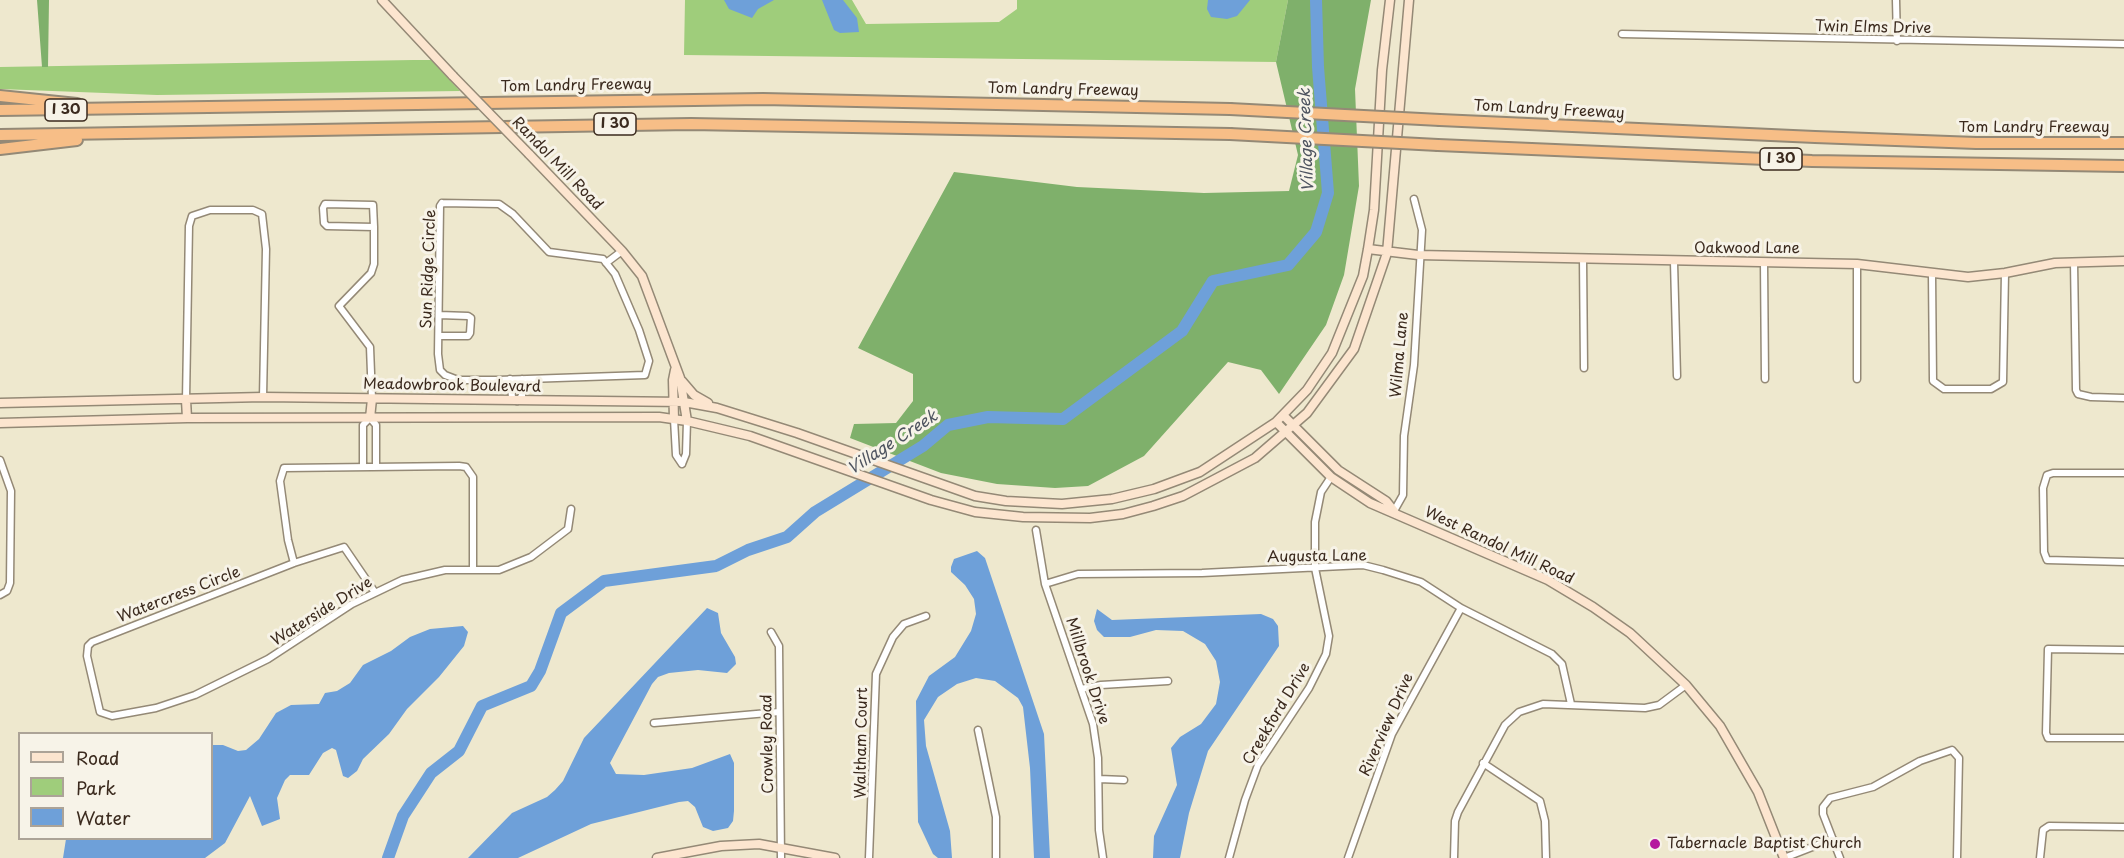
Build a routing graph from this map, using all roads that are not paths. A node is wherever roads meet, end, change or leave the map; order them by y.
1 (382, 0) edge
2 (1390, 0) edge
3 (1409, 0) edge
4 (1896, 0) edge
5 (1622, 34) dead end
6 (1897, 41) junction
7 (2124, 44) edge
8 (0, 96) edge
9 (131, 109) junction
10 (0, 110) edge
11 (130, 134) junction
12 (0, 135) edge
13 (2124, 143) edge
14 (0, 149) edge
15 (2124, 166) edge
16 (1414, 199) dead end
17 (374, 226) junction
18 (1368, 249) junction
19 (622, 251) junction
20 (1387, 253) junction
21 (1418, 255) junction
22 (1583, 258) junction
23 (2124, 261) edge
24 (1674, 262) junction
25 (2074, 262) junction
26 (606, 263) junction
27 (1764, 263) junction
28 (1857, 264) junction
29 (2005, 273) junction
30 (1932, 274) junction
31 (439, 315) junction
32 (439, 336) junction
33 (1584, 368) dead end
34 (675, 370) junction
35 (1677, 375) dead end
36 (680, 378) junction
37 (510, 379) junction
38 (522, 379) junction
39 (1765, 379) dead end
40 (1857, 379) dead end
41 (264, 397) junction
42 (2124, 398) edge
43 (372, 399) junction
44 (186, 400) junction
45 (518, 401) junction
46 (674, 401) junction
47 (684, 402) junction
48 (0, 403) edge
49 (717, 408) junction
50 (187, 418) junction
51 (370, 418) junction
52 (674, 419) junction
53 (1279, 419) junction
54 (687, 421) junction
55 (0, 423) edge
56 (1290, 429) junction
57 (0, 460) edge
58 (363, 466) junction
59 (376, 466) junction
60 (2124, 473) edge
61 (1331, 477) junction
62 (9, 479) junction
63 (0, 481) edge
64 (571, 509) dead end
65 (1394, 512) junction
66 (1036, 530) dead end
67 (2124, 562) edge
68 (294, 563) junction
69 (1315, 568) junction
70 (473, 569) junction
71 (1045, 584) junction
72 (374, 591) junction
73 (0, 595) edge
74 (1461, 608) junction
75 (926, 616) dead end
76 (771, 632) dead end
77 (2124, 650) edge
78 (1168, 681) dead end
79 (1686, 685) junction
80 (1081, 689) junction
81 (1571, 704) junction
82 (779, 712) junction
83 (101, 714) joint
84 (654, 723) dead end
85 (978, 730) dead end
86 (2124, 738) edge
87 (1483, 763) junction
88 (1099, 779) junction
89 (1124, 780) dead end
90 (2124, 827) edge
91 (1833, 839) junction
92 (781, 846) junction
93 (657, 858) edge
94 (781, 858) edge
95 (835, 858) edge
96 (869, 858) edge
97 (996, 858) edge
98 (1104, 858) edge
99 (1229, 858) edge
100 (1348, 858) edge
101 (1454, 858) edge
102 (1546, 858) edge
103 (1784, 858) edge
104 (1840, 858) edge
105 (1957, 858) edge
106 (2040, 858) edge

1 - 19 main road, Randol Mill Road, bridge
2 - 18 main road, Meadowbrook Boulevard
3 - 20 main road
4 - 6 street
5 - 6 street, Twin Elms Drive
6 - 7 street, Twin Elms Drive
8 - 9 highway
9 - 10 highway, Tom Landry Freeway / I 30
9 - 13 highway, Tom Landry Freeway / I 30, bridge
11 - 12 highway, I 30
11 - 14 highway
11 - 15 highway, I 30, bridge
16 - 21 street, Wilma Lane
17 - 17 street
17 - 43 street
18 - 20 main road, Oakwood Lane
18 - 53 main road, Meadowbrook Boulevard
19 - 26 street
19 - 34 main road, Randol Mill Road
20 - 21 main road, Oakwood Lane
20 - 56 main road
21 - 22 main road, Oakwood Lane
21 - 65 street, Wilma Lane
22 - 24 main road, Oakwood Lane
22 - 33 street
23 - 25 main road, Oakwood Lane
24 - 27 main road, Oakwood Lane
24 - 35 street
25 - 29 main road, Oakwood Lane
25 - 42 street
26 - 31 street, Sun Ridge Circle
26 - 38 street, Sun Ridge Circle
27 - 28 main road, Oakwood Lane
27 - 39 street
28 - 30 main road, Oakwood Lane
28 - 40 street
29 - 30 main road, Oakwood Lane
29 - 30 street
31 - 32 street, Sun Ridge Circle
31 - 32 street
32 - 37 street, Sun Ridge Circle
34 - 36 main road, Randol Mill Road
34 - 46 main road, Randol Mill Road
36 - 47 main road, Randol Mill Road
36 - 49 main road
37 - 38 street, Sun Ridge Circle
37 - 45 street
38 - 45 street
41 - 43 main road, Meadowbrook Boulevard
41 - 44 main road, Meadowbrook Boulevard
41 - 44 street
43 - 45 main road, Meadowbrook Boulevard
43 - 51 main road
44 - 48 main road, Meadowbrook Boulevard
44 - 50 main road
45 - 46 main road, Meadowbrook Boulevard
46 - 47 main road, Meadowbrook Boulevard
46 - 52 main road, Randol Mill Road
47 - 49 main road, Meadowbrook Boulevard
47 - 54 main road, Randol Mill Road
49 - 53 main road, Meadowbrook Boulevard
50 - 51 main road, Meadowbrook Boulevard
50 - 55 main road, Meadowbrook Boulevard
51 - 52 main road, Meadowbrook Boulevard
51 - 58 street
51 - 59 street
52 - 54 main road, Meadowbrook Boulevard
52 - 54 street, Randol Mill Road
53 - 56 main road, West Randol Mill Road
54 - 56 main road
56 - 61 main road, West Randol Mill Road
56 - 65 main road, West Randol Mill Road
57 - 62 street
58 - 59 street
58 - 68 street
59 - 70 street
60 - 67 street
61 - 65 main road, West Randol Mill Road
61 - 69 street, Creekford Drive
62 - 63 street
62 - 73 street
64 - 70 street, Waterside Drive
65 - 79 main road, West Randol Mill Road
66 - 71 street, Millbrook Drive
68 - 72 street, Watercress Circle
68 - 83 street, Watercress Circle
69 - 71 street, Augusta Lane
69 - 74 street, Augusta Lane
69 - 99 street, Creekford Drive
70 - 72 street, Waterside Drive
71 - 80 street, Millbrook Drive
72 - 83 street, Waterside Drive
74 - 81 street, Augusta Lane
74 - 100 street, Riverview Drive
75 - 96 street, Waltham Court
76 - 82 street, Crowley Road
77 - 86 street
78 - 80 street
79 - 81 street
79 - 103 main road, West Randol Mill Road
80 - 88 street, Millbrook Drive
81 - 87 street
82 - 84 street
82 - 92 street, Crowley Road
85 - 97 street
87 - 101 street
87 - 102 street
88 - 89 street
88 - 98 street, Millbrook Drive
90 - 106 street
91 - 103 street
91 - 104 street
91 - 105 street
92 - 93 main road
92 - 94 street, Crowley Road
92 - 95 main road

